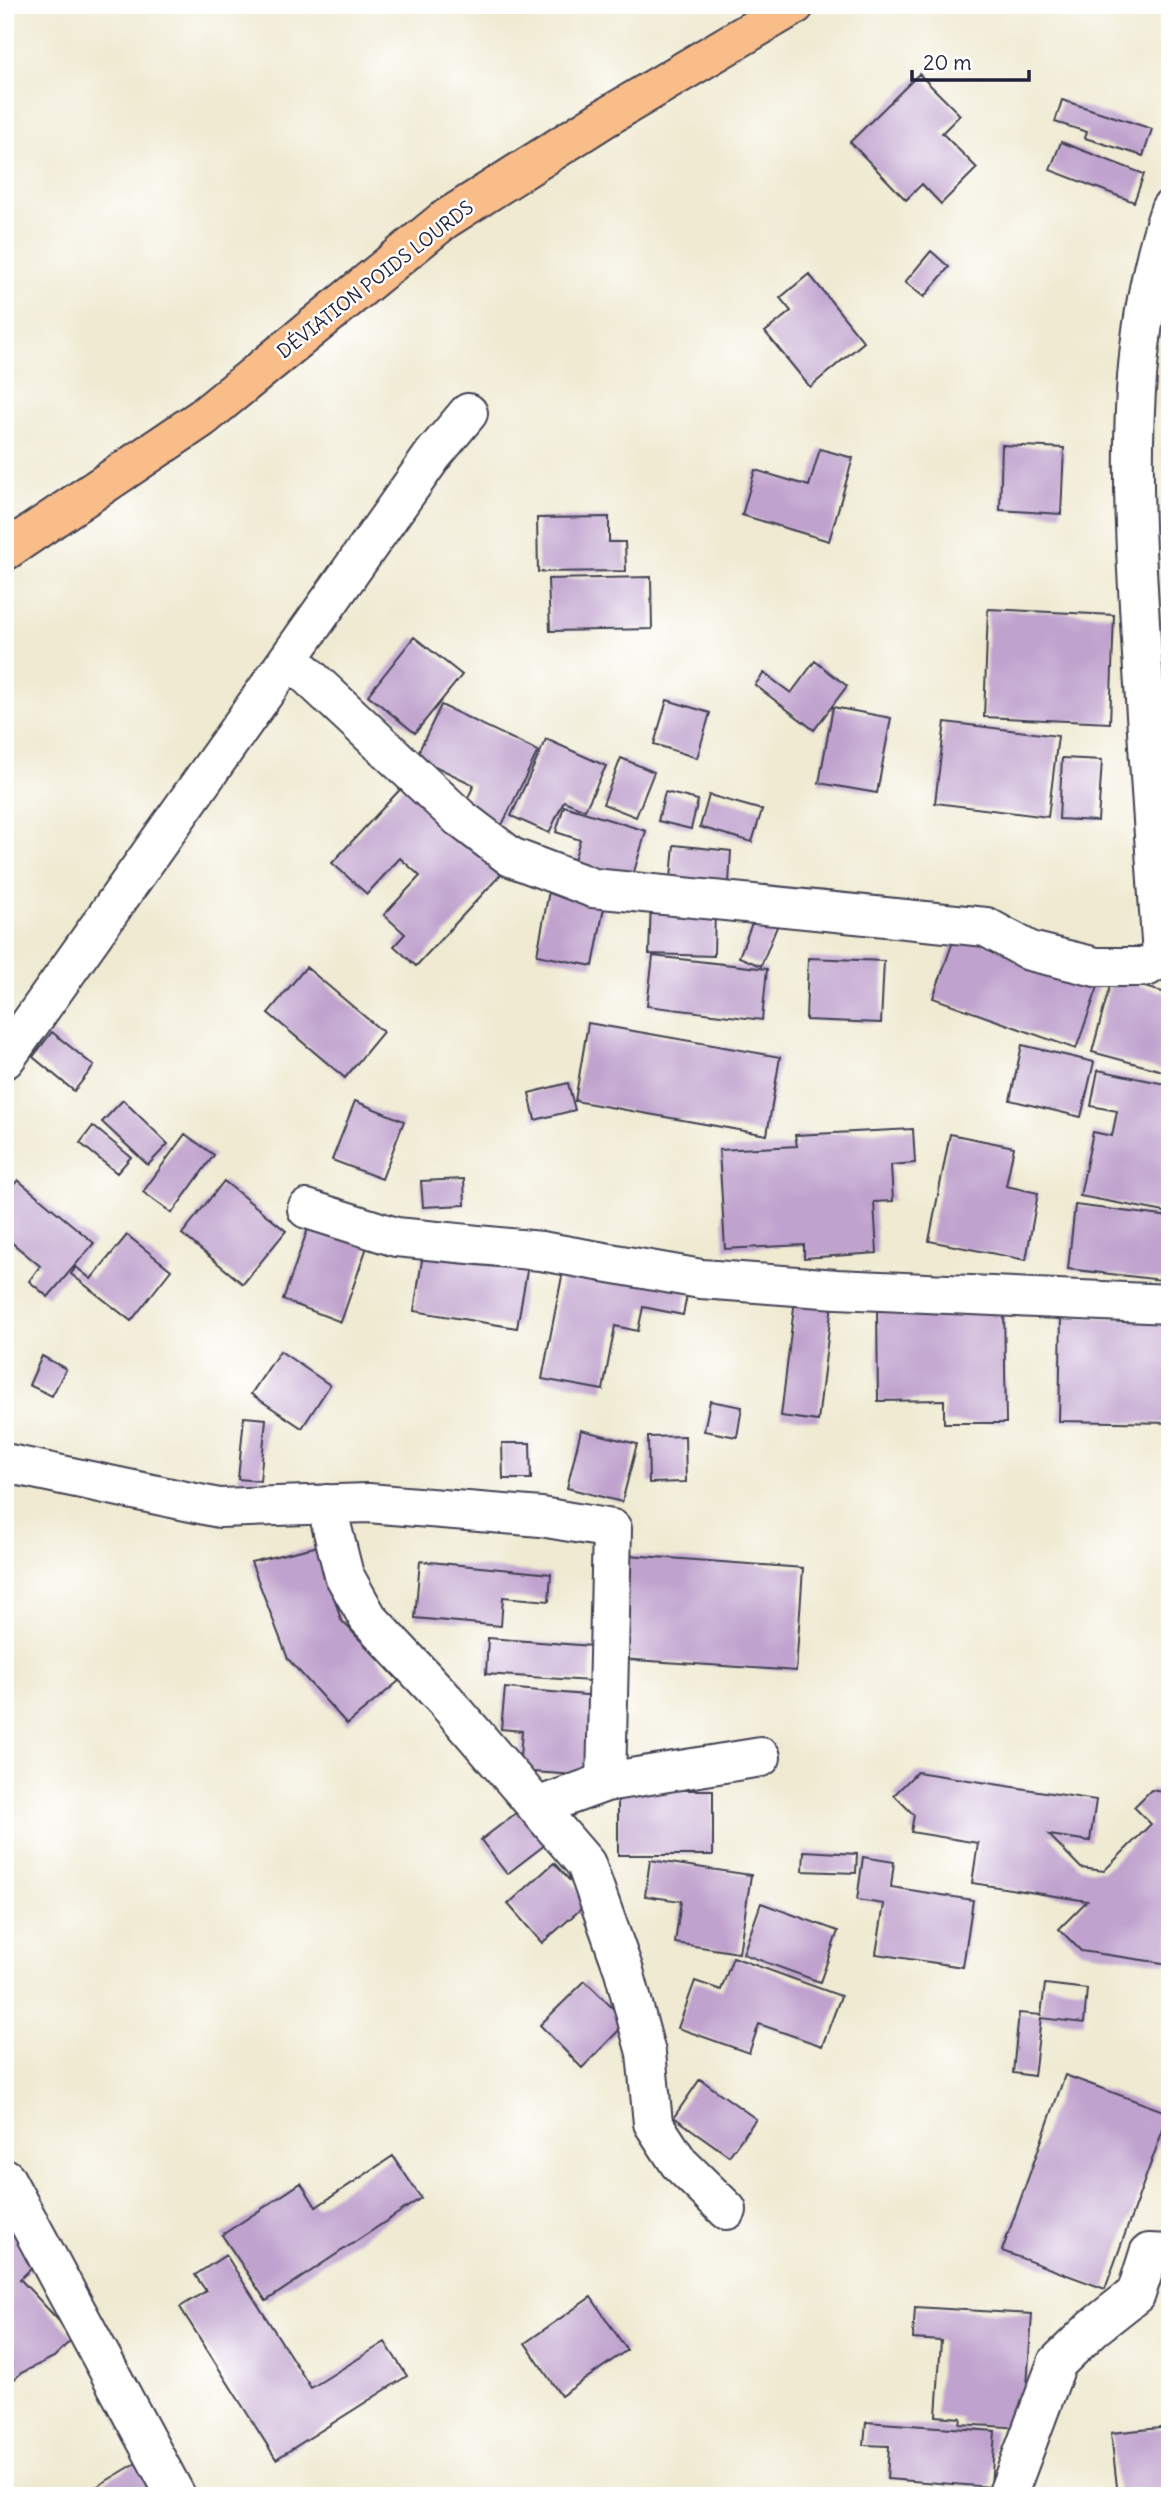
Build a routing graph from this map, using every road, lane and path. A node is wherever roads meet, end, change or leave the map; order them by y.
1 (795, 5) edge
2 (1170, 209) edge
3 (468, 413) dead end
4 (5, 551) edge
5 (290, 659) junction
6 (1166, 954) edge
7 (5, 1059) edge
8 (307, 1209) dead end
9 (1170, 1304) edge
10 (5, 1463) edge
11 (326, 1504) junction
12 (761, 1757) dead end
13 (606, 1782) junction
14 (537, 1807) junction
15 (5, 2178) edge
16 (727, 2210) dead end
17 (1170, 2254) edge
18 (176, 2496) edge
19 (1007, 2496) edge

1 - 4 main road, DÉVIATION POIDS LOURDS
2 - 6 street
3 - 5 street
5 - 6 street
5 - 7 street
8 - 9 street
10 - 11 street
11 - 13 street
11 - 14 street
12 - 13 street
13 - 14 street
14 - 16 street
15 - 18 street
17 - 19 street

